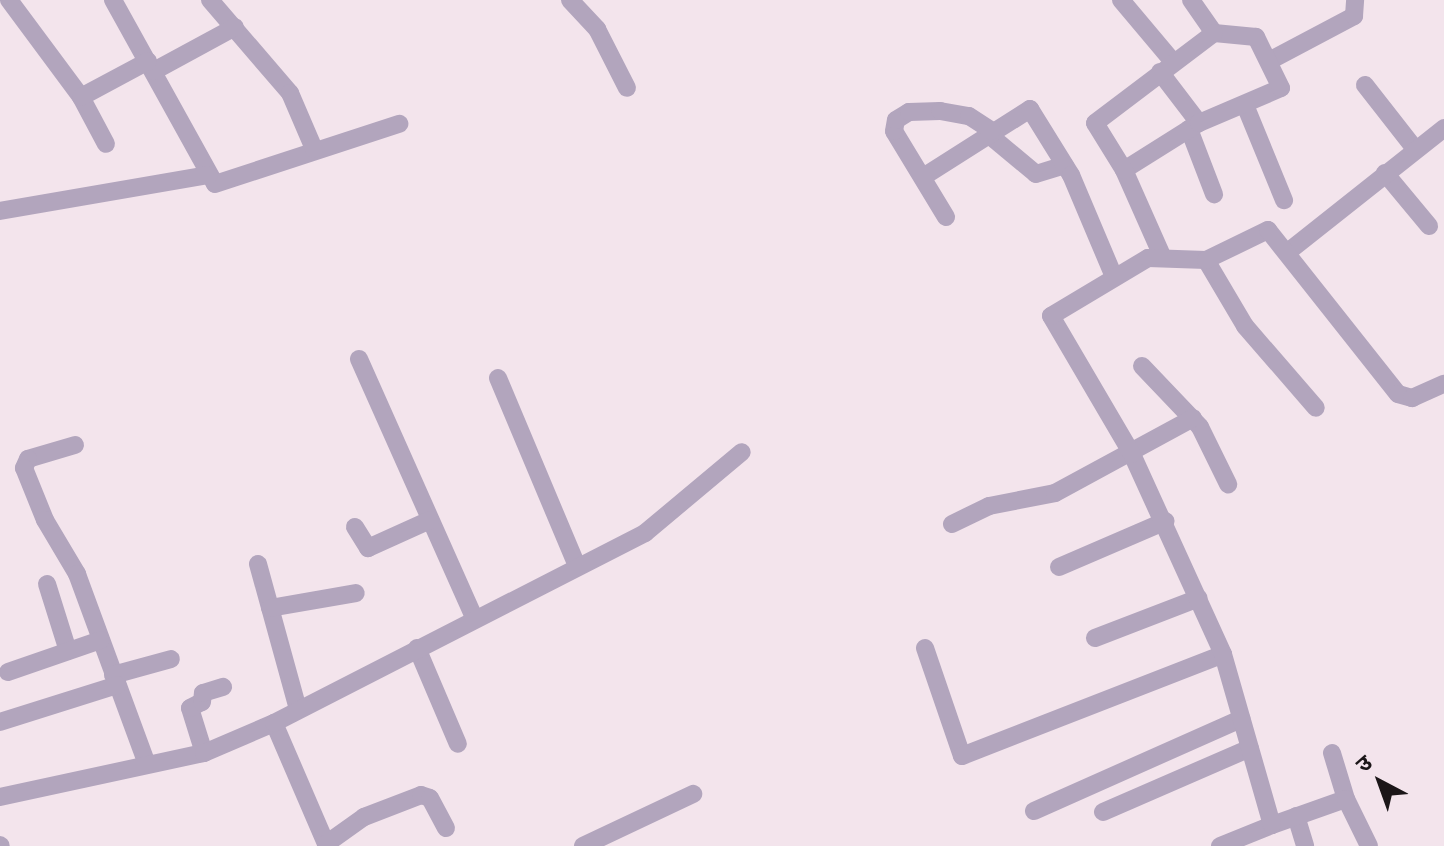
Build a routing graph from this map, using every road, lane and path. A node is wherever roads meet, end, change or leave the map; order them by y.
1 (9, 0) edge
2 (113, 0) edge
3 (210, 0) edge
4 (570, 0) edge
5 (1121, 0) edge
6 (1191, 0) edge
7 (1355, 0) edge
8 (235, 27) junction
9 (1214, 33) junction
10 (1271, 60) junction
11 (151, 66) junction
12 (1167, 68) junction
13 (1365, 85) dead end
14 (627, 88) dead end
15 (81, 97) junction
16 (1245, 105) junction
17 (399, 124) dead end
18 (1194, 126) junction
19 (1444, 128) edge
20 (990, 132) junction
21 (106, 144) dead end
22 (314, 149) junction
23 (1415, 149) junction
24 (1065, 165) junction
25 (1124, 170) junction
26 (1385, 173) junction
27 (209, 175) junction
28 (923, 177) junction
29 (1214, 194) dead end
30 (1284, 200) dead end
31 (0, 211) edge
32 (946, 217) dead end
33 (1429, 226) dead end
34 (1289, 251) junction
35 (1163, 258) junction
36 (1206, 260) junction
37 (1114, 277) junction
38 (359, 359) dead end
39 (1142, 366) dead end
40 (498, 378) dead end
41 (1444, 384) edge
42 (1316, 408) dead end
43 (1193, 418) junction
44 (75, 445) dead end
45 (742, 452) dead end
46 (1132, 454) junction
47 (1228, 484) dead end
48 (430, 520) junction
49 (1166, 521) junction
50 (952, 524) dead end
51 (355, 527) dead end
52 (258, 564) dead end
53 (577, 566) junction
54 (1059, 567) dead end
55 (47, 584) dead end
56 (356, 593) dead end
57 (1199, 598) junction
58 (270, 608) junction
59 (474, 617) junction
60 (1095, 638) dead end
61 (101, 640) junction
62 (417, 648) junction
63 (925, 648) dead end
64 (68, 651) junction
65 (1223, 654) junction
66 (171, 659) dead end
67 (8, 672) dead end
68 (115, 680) junction
69 (223, 687) dead end
70 (298, 709) junction
71 (1241, 719) junction
72 (0, 722) edge
73 (274, 723) junction
74 (458, 744) dead end
75 (1250, 748) junction
76 (204, 753) junction
77 (1332, 753) dead end
78 (147, 764) junction
79 (693, 794) dead end
80 (0, 797) edge
81 (1346, 799) junction
82 (1034, 811) dead end
83 (1103, 812) dead end
84 (1296, 816) junction
85 (1272, 825) junction
86 (446, 828) dead end
87 (1246, 841) edge
88 (325, 845) edge
89 (583, 846) edge
90 (1220, 846) edge
91 (1305, 846) edge
92 (1369, 846) edge

1 - 15 street
2 - 11 street
3 - 8 street
4 - 14 street
5 - 12 street
6 - 9 street
7 - 10 street
8 - 11 street
8 - 22 street
9 - 10 street
9 - 12 street
10 - 16 street
11 - 15 street
11 - 27 street
12 - 18 street
12 - 25 street
13 - 23 street
15 - 21 street
16 - 18 street
16 - 30 street
17 - 22 street
18 - 25 street
18 - 29 street
19 - 23 street
20 - 24 street
20 - 24 street
20 - 28 street
20 - 28 street
22 - 27 street
23 - 26 street
24 - 37 street
25 - 35 street
26 - 33 street
26 - 34 street
27 - 31 street
28 - 32 street
34 - 36 street
34 - 41 street
35 - 36 street
35 - 37 street
36 - 42 street
37 - 46 street
38 - 48 street
39 - 43 street
40 - 53 street
43 - 46 street
43 - 47 street
44 - 61 street
45 - 53 street
46 - 49 street
46 - 50 street
48 - 51 street
48 - 59 street
49 - 54 street
49 - 57 street
52 - 58 street
53 - 59 street
55 - 64 street
56 - 58 street
57 - 60 street
57 - 65 street
58 - 70 street
59 - 62 street
61 - 64 street
61 - 68 street
62 - 70 street
62 - 74 street
63 - 65 street
64 - 67 street
65 - 71 street
66 - 68 street
68 - 72 street
68 - 78 street
69 - 76 street
70 - 73 street
71 - 75 street
71 - 82 street
73 - 76 street
73 - 88 street
75 - 83 street
75 - 85 street
76 - 78 street
77 - 81 street
78 - 80 street
79 - 89 street
81 - 84 street
81 - 92 street
84 - 85 street
84 - 91 street
85 - 87 street
86 - 88 street
87 - 90 street

